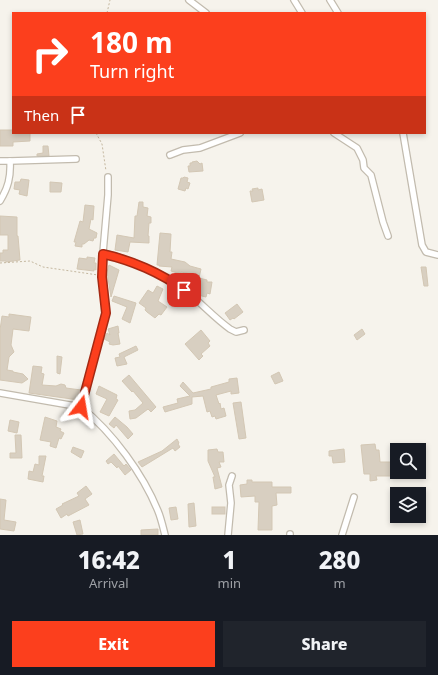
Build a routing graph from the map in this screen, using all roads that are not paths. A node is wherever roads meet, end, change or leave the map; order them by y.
1 (189, 0) edge
2 (294, 0) edge
3 (330, 0) edge
4 (205, 12) edge
5 (301, 12) edge
6 (337, 12) edge
7 (237, 134) edge
8 (336, 134) edge
9 (403, 134) edge
10 (170, 155) dead end
11 (76, 159) dead end
12 (0, 161) edge
13 (10, 161) junction
14 (108, 177) road end
15 (0, 201) edge
16 (388, 236) dead end
17 (103, 254) junction
18 (438, 255) edge
19 (244, 330) dead end
20 (0, 393) edge
21 (81, 407) junction
22 (232, 476) dead end
23 (354, 497) dead end
24 (165, 535) edge
25 (228, 535) edge
26 (342, 535) edge

1 - 4 street
2 - 5 street
3 - 6 street
7 - 10 street
8 - 16 street
9 - 18 street
11 - 13 street
12 - 13 street
13 - 15 street
14 - 17 street
17 - 19 street
17 - 21 street
20 - 21 street
21 - 24 street
22 - 25 street
23 - 26 street

